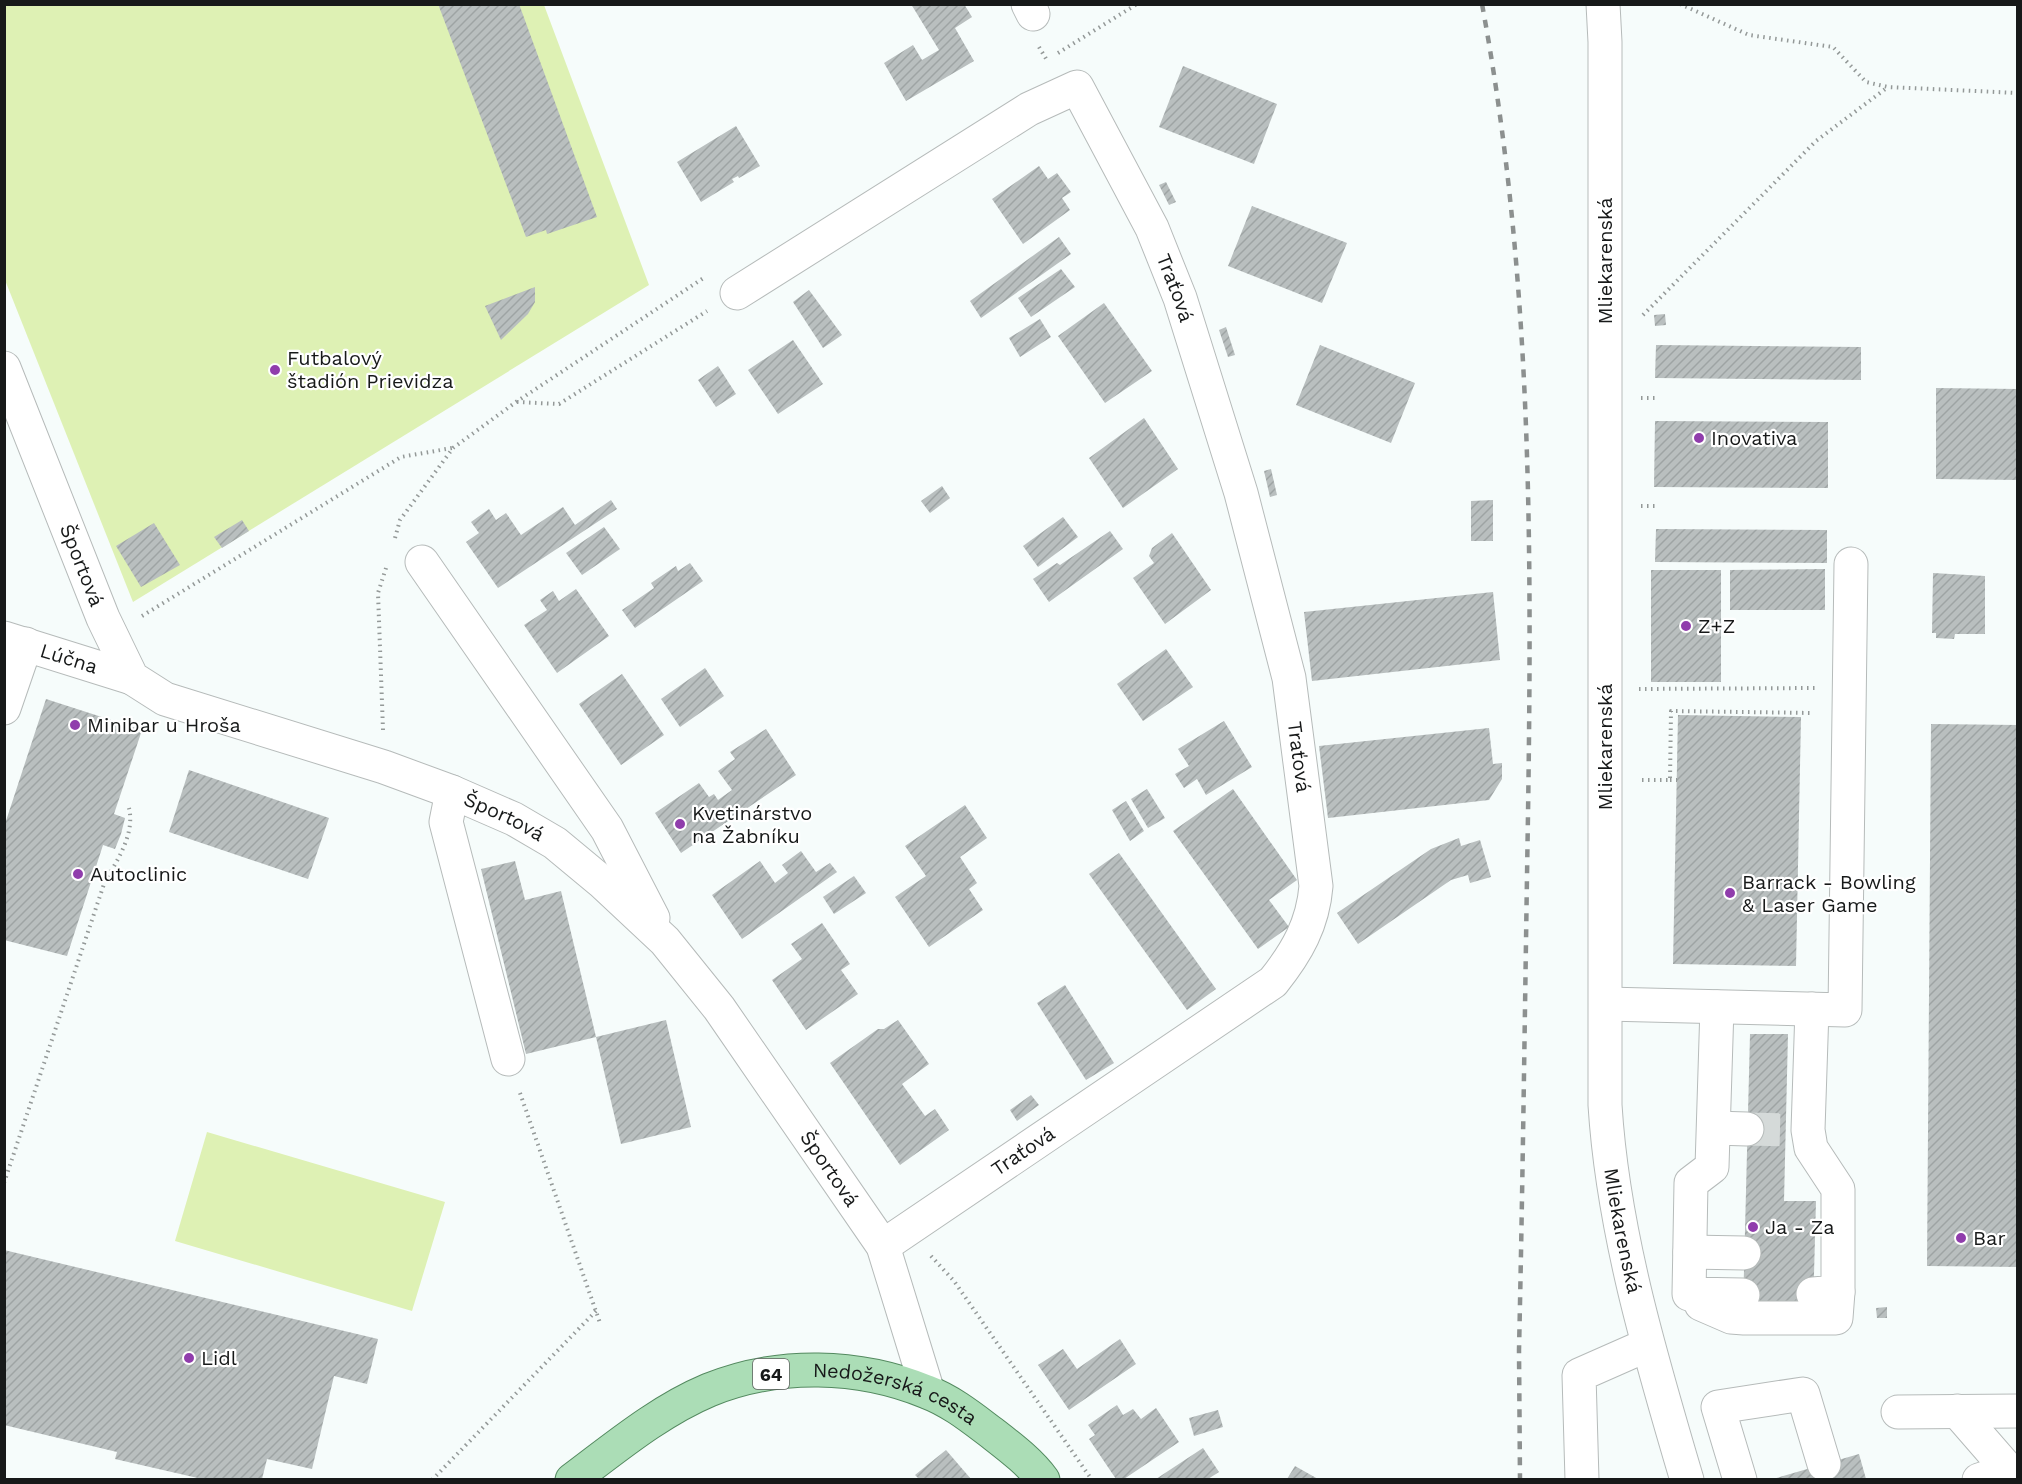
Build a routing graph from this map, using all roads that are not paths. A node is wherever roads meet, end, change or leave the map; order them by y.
1 (1603, 4) edge
2 (737, 293) road end
3 (4, 368) edge
4 (422, 562) dead end
5 (1851, 564) dead end
6 (15, 641) edge
7 (132, 678) junction
8 (4, 708) edge
9 (452, 792) junction
10 (664, 941) junction
11 (1606, 1004) junction
12 (1717, 1007) junction
13 (1812, 1009) junction
14 (507, 1059) road end
15 (1714, 1128) junction
16 (1747, 1129) tunnel mouth
17 (895, 1238) junction
18 (1690, 1252) junction
19 (1744, 1253) dead end
20 (1689, 1294) junction
21 (1743, 1295) dead end
22 (1647, 1345) junction
23 (928, 1392) junction
24 (1957, 1411) junction
25 (2018, 1411) edge
26 (1898, 1412) dead end
27 (1824, 1464) dead end
28 (2002, 1476) edge
29 (572, 1479) edge
30 (1043, 1479) edge
31 (1582, 1479) edge
32 (1687, 1479) edge
33 (1740, 1479) edge

1 - 11 street, Mliekarenská
2 - 17 street, Traťová
3 - 7 street, Športová
4 - 10 street
5 - 13 street
6 - 7 street, Lúčna
6 - 8 street
7 - 9 street, Športová
9 - 10 street, Športová
9 - 14 street
10 - 17 street, Športová
11 - 12 street
11 - 22 street, Mliekarenská
12 - 13 street
12 - 15 street
13 - 20 street
15 - 16 street
15 - 18 street
17 - 23 street, Športová
18 - 19 street
18 - 20 street
20 - 21 street
22 - 31 street
22 - 32 street, Mliekarenská
23 - 29 main road, Nedožerská cesta / 64
23 - 30 main road, Nedožerská cesta / 64
24 - 25 street
24 - 26 street
24 - 28 street
27 - 33 street

